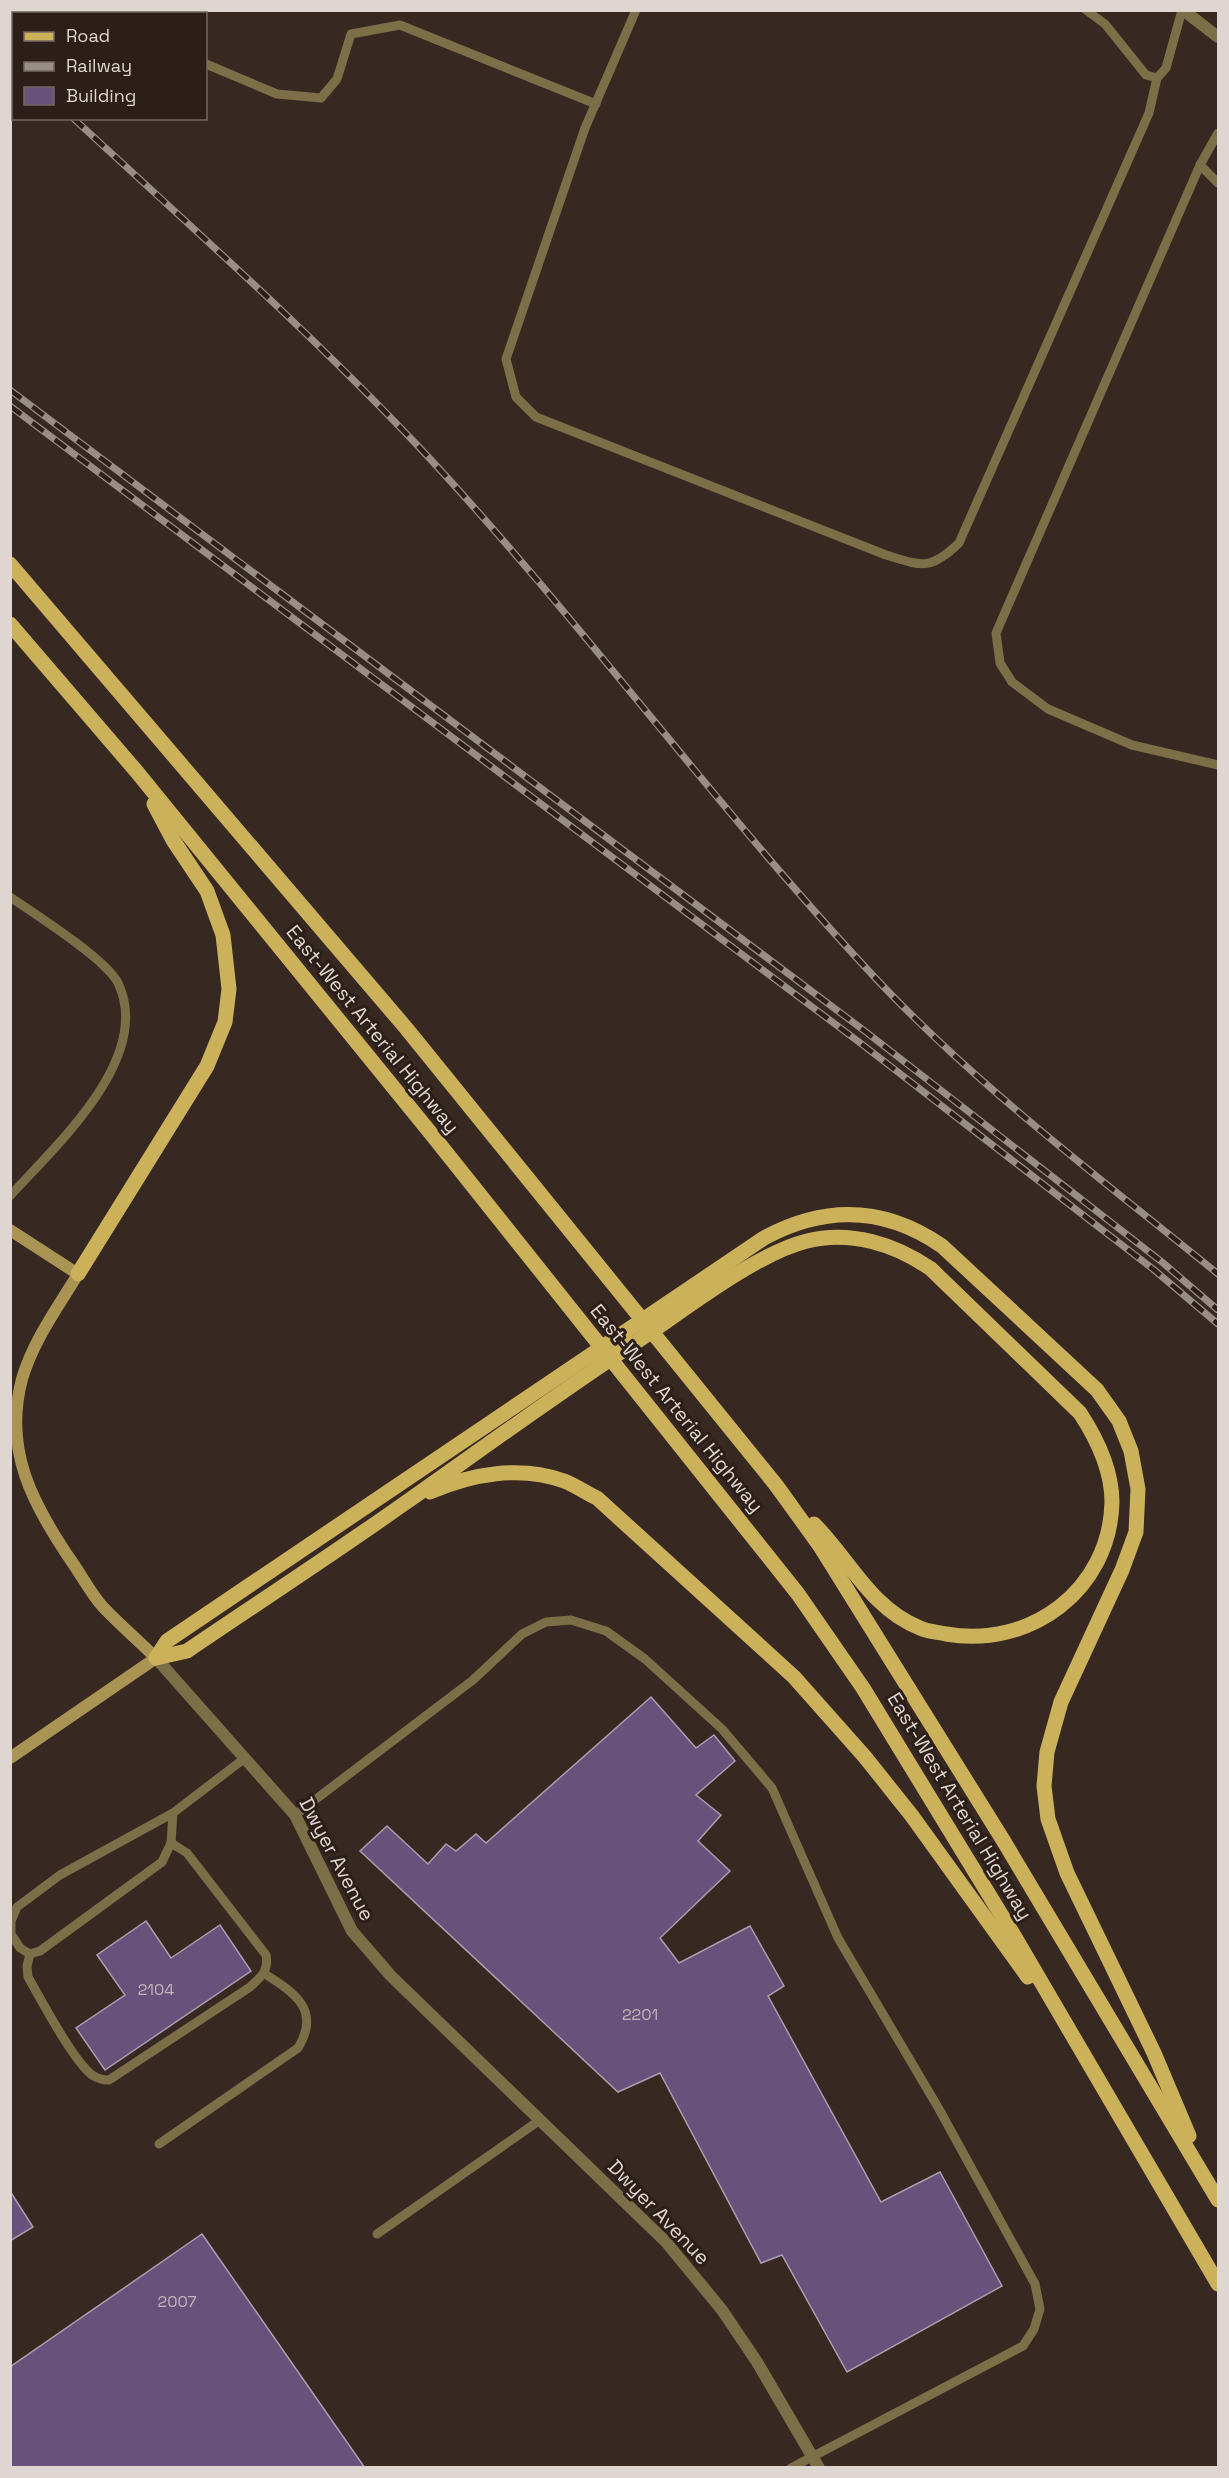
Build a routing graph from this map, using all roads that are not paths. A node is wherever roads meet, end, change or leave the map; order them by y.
1 (636, 10) edge
2 (1086, 10) edge
3 (1183, 10) edge
4 (1218, 37) edge
5 (207, 64) edge
6 (1157, 78) junction
7 (596, 104) junction
8 (1218, 133) edge
9 (1200, 165) junction
10 (1218, 183) edge
11 (10, 564) edge
12 (10, 624) edge
13 (1218, 765) edge
14 (137, 772) junction
15 (10, 897) edge
16 (10, 1196) edge
17 (10, 1230) edge
18 (78, 1274) junction
19 (698, 1292) junction
20 (558, 1385) junction
21 (15, 1394) edge
22 (776, 1485) junction
23 (403, 1504) junction
24 (156, 1658) junction
25 (10, 1758) edge
26 (245, 1758) junction
27 (173, 1813) junction
28 (295, 1815) junction
29 (171, 1843) junction
30 (30, 1954) junction
31 (264, 1974) junction
32 (1078, 2046) junction
33 (540, 2120) junction
34 (159, 2144) dead end
35 (1215, 2194) edge
36 (377, 2234) dead end
37 (1218, 2284) edge
38 (816, 2462) edge
39 (791, 2468) edge

1 - 7 lane
2 - 6 lane
3 - 4 street
3 - 6 lane
5 - 7 lane
6 - 7 lane
8 - 9 lane
9 - 10 lane
9 - 13 lane
11 - 22 main road, East-West Arterial Highway
12 - 14 main road, East-West Arterial Highway
14 - 18 main road
14 - 32 main road, East-West Arterial Highway
15 - 16 lane
17 - 18 main road
18 - 21 main road, Dwyer Avenue
19 - 20 main road
19 - 22 main road
19 - 35 main road
20 - 23 main road
20 - 24 main road
21 - 24 main road, Dwyer Avenue
22 - 35 main road, East-West Arterial Highway
23 - 24 main road
23 - 32 main road
24 - 25 main road
24 - 26 street, Dwyer Avenue
26 - 27 lane
26 - 28 street, Dwyer Avenue
27 - 29 lane
27 - 30 lane
28 - 33 street, Dwyer Avenue
28 - 38 lane
29 - 30 lane
29 - 31 lane
30 - 31 lane
31 - 34 lane
32 - 37 main road, East-West Arterial Highway
33 - 36 lane
33 - 38 street, Dwyer Avenue
38 - 39 lane

